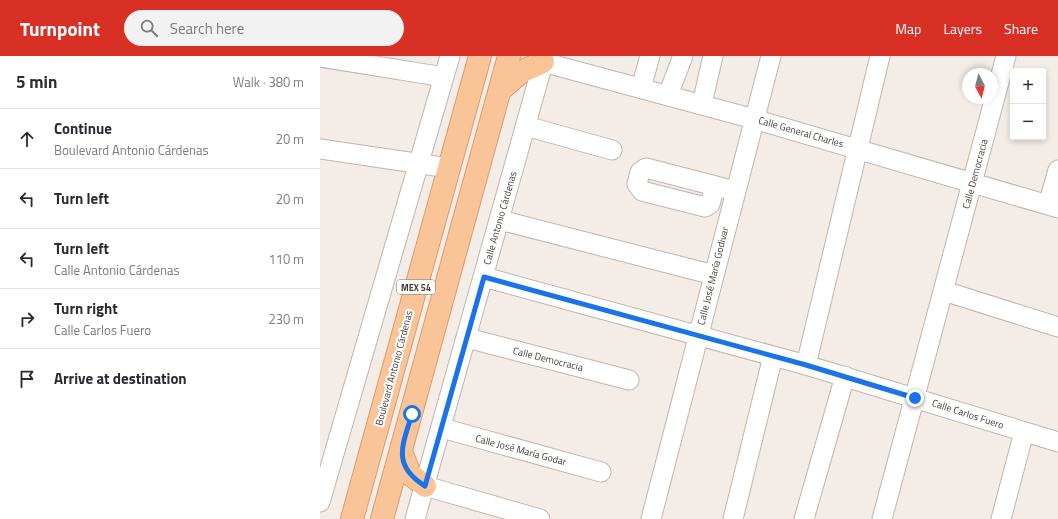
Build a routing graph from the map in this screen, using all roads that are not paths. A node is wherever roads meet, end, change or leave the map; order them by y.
1 (450, 56) edge
2 (480, 56) edge
3 (509, 56) edge
4 (684, 56) edge
5 (713, 56) edge
6 (770, 56) edge
7 (880, 56) edge
8 (1006, 56) edge
9 (320, 57) edge
10 (543, 58) edge
11 (645, 60) edge
12 (578, 63) edge
13 (444, 77) junction
14 (641, 88) junction
15 (500, 90) junction
16 (668, 95) junction
17 (702, 104) junction
18 (754, 119) junction
19 (526, 126) junction
20 (456, 145) junction
21 (320, 149) edge
22 (858, 149) junction
23 (612, 150) dead end
24 (482, 152) junction
25 (419, 163) junction
26 (1058, 170) edge
27 (446, 178) junction
28 (973, 183) junction
29 (715, 186) dead end
30 (735, 191) junction
31 (471, 196) junction
32 (1053, 207) edge
33 (500, 220) junction
34 (714, 275) junction
35 (484, 277) junction
36 (944, 291) junction
37 (1058, 327) edge
38 (698, 335) junction
39 (467, 338) junction
40 (773, 356) junction
41 (806, 365) junction
42 (845, 376) junction
43 (629, 380) dead end
44 (915, 398) junction
45 (442, 428) junction
46 (1024, 432) junction
47 (1058, 442) edge
48 (401, 452) junction
49 (601, 472) dead end
50 (425, 486) junction
51 (320, 502) edge
52 (352, 519) edge
53 (382, 519) edge
54 (415, 519) edge
55 (540, 519) edge
56 (651, 519) edge
57 (733, 519) edge
58 (804, 519) edge
59 (882, 519) edge
60 (1001, 519) edge

1 - 13 street
2 - 20 main road, Boulevard Antonio Cárdenas / MEX 54
3 - 15 main road, MEX 54
4 - 16 street
5 - 17 street
6 - 18 street, Calle José María Godivar
7 - 22 street
8 - 28 street, Calle Democracia
9 - 13 street
10 - 12 street, Calle General Charles
10 - 15 main road
10 - 19 street, Calle Antonio Cárdenas
11 - 14 street
12 - 14 street, Calle General Charles
13 - 25 street
14 - 16 street, Calle General Charles
15 - 24 main road, MEX 54
16 - 17 street, Calle General Charles
17 - 18 street, Calle General Charles
18 - 22 street, Calle General Charles
18 - 30 street, Calle José María Godivar
19 - 23 street
19 - 33 street, Calle Antonio Cárdenas
20 - 24 main road
20 - 27 main road, Boulevard Antonio Cárdenas / MEX 54
21 - 25 street
22 - 28 street, Calle General Charles
22 - 41 street
24 - 31 main road, MEX 54
25 - 27 street
25 - 51 street
26 - 32 street
27 - 31 main road
27 - 52 main road, Boulevard Antonio Cárdenas / MEX 54
28 - 32 street, Calle General Charles
28 - 36 street, Calle Democracia
29 - 30 street
30 - 34 street, Calle José María Godivar
31 - 48 main road, MEX 54
33 - 34 street
33 - 35 street, Calle Antonio Cárdenas
34 - 38 street, Calle José María Godivar
35 - 38 street, Calle Carlos Fuero
35 - 39 street, Calle Antonio Cárdenas
36 - 37 street
36 - 44 street, Calle Democracia
38 - 40 street, Calle Carlos Fuero
38 - 56 street, Calle José María Godivar
39 - 43 street, Calle Democracia
39 - 45 street, Calle Antonio Cárdenas
40 - 41 street, Calle Carlos Fuero
40 - 57 street
41 - 42 street, Calle Carlos Fuero
42 - 44 street, Calle Carlos Fuero
42 - 58 street
44 - 46 street, Calle Carlos Fuero
44 - 59 street, Calle Democracia
45 - 49 street, Calle José María Godar
45 - 50 street, Calle Antonio Cárdenas
46 - 47 street, Calle Carlos Fuero
46 - 60 street
48 - 50 main road
48 - 53 main road, MEX 54
50 - 54 street, Calle Antonio Cárdenas
50 - 55 street

